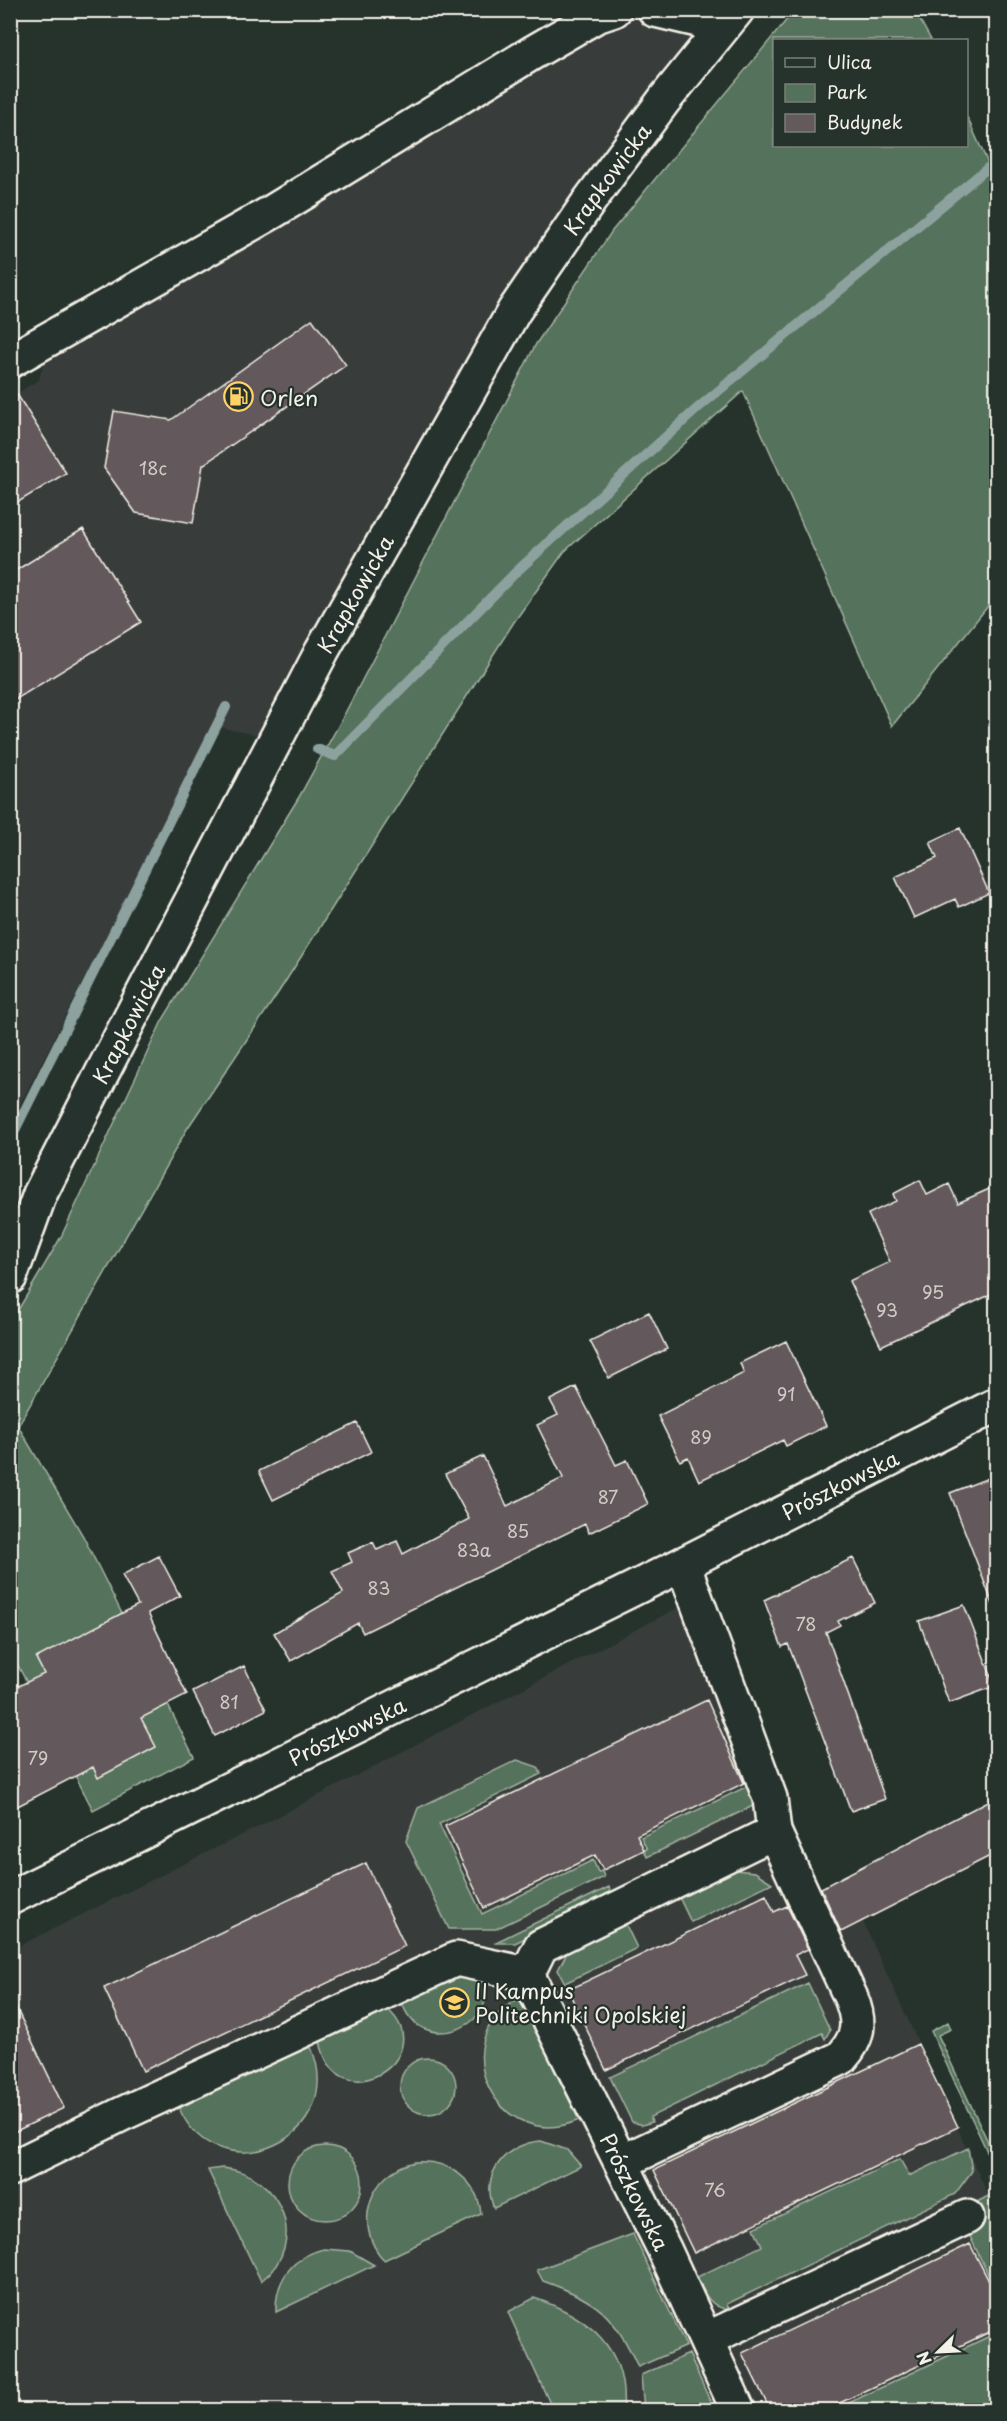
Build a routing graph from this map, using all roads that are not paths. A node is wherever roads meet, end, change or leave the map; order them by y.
1 (614, 10) edge
2 (655, 10) edge
3 (730, 18) edge
4 (10, 361) edge
5 (40, 1194) junction
6 (10, 1236) edge
7 (10, 1277) edge
8 (996, 1405) edge
9 (683, 1564) junction
10 (774, 1832) junction
11 (10, 1898) edge
12 (527, 1974) junction
13 (622, 2162) junction
14 (10, 2169) edge
15 (967, 2217) dead end
16 (707, 2339) junction
17 (738, 2410) edge

1 - 4 street
2 - 3 street, Krapkowicka
3 - 5 street, Krapkowicka
5 - 6 street, Krapkowicka
5 - 7 street, Krapkowicka
8 - 9 street, Prószkowska
9 - 10 street
9 - 11 street, Prószkowska
10 - 12 street
10 - 13 street
12 - 13 street, Prószkowska
12 - 14 street
13 - 16 street, Prószkowska
15 - 16 street
16 - 17 street, Prószkowska

